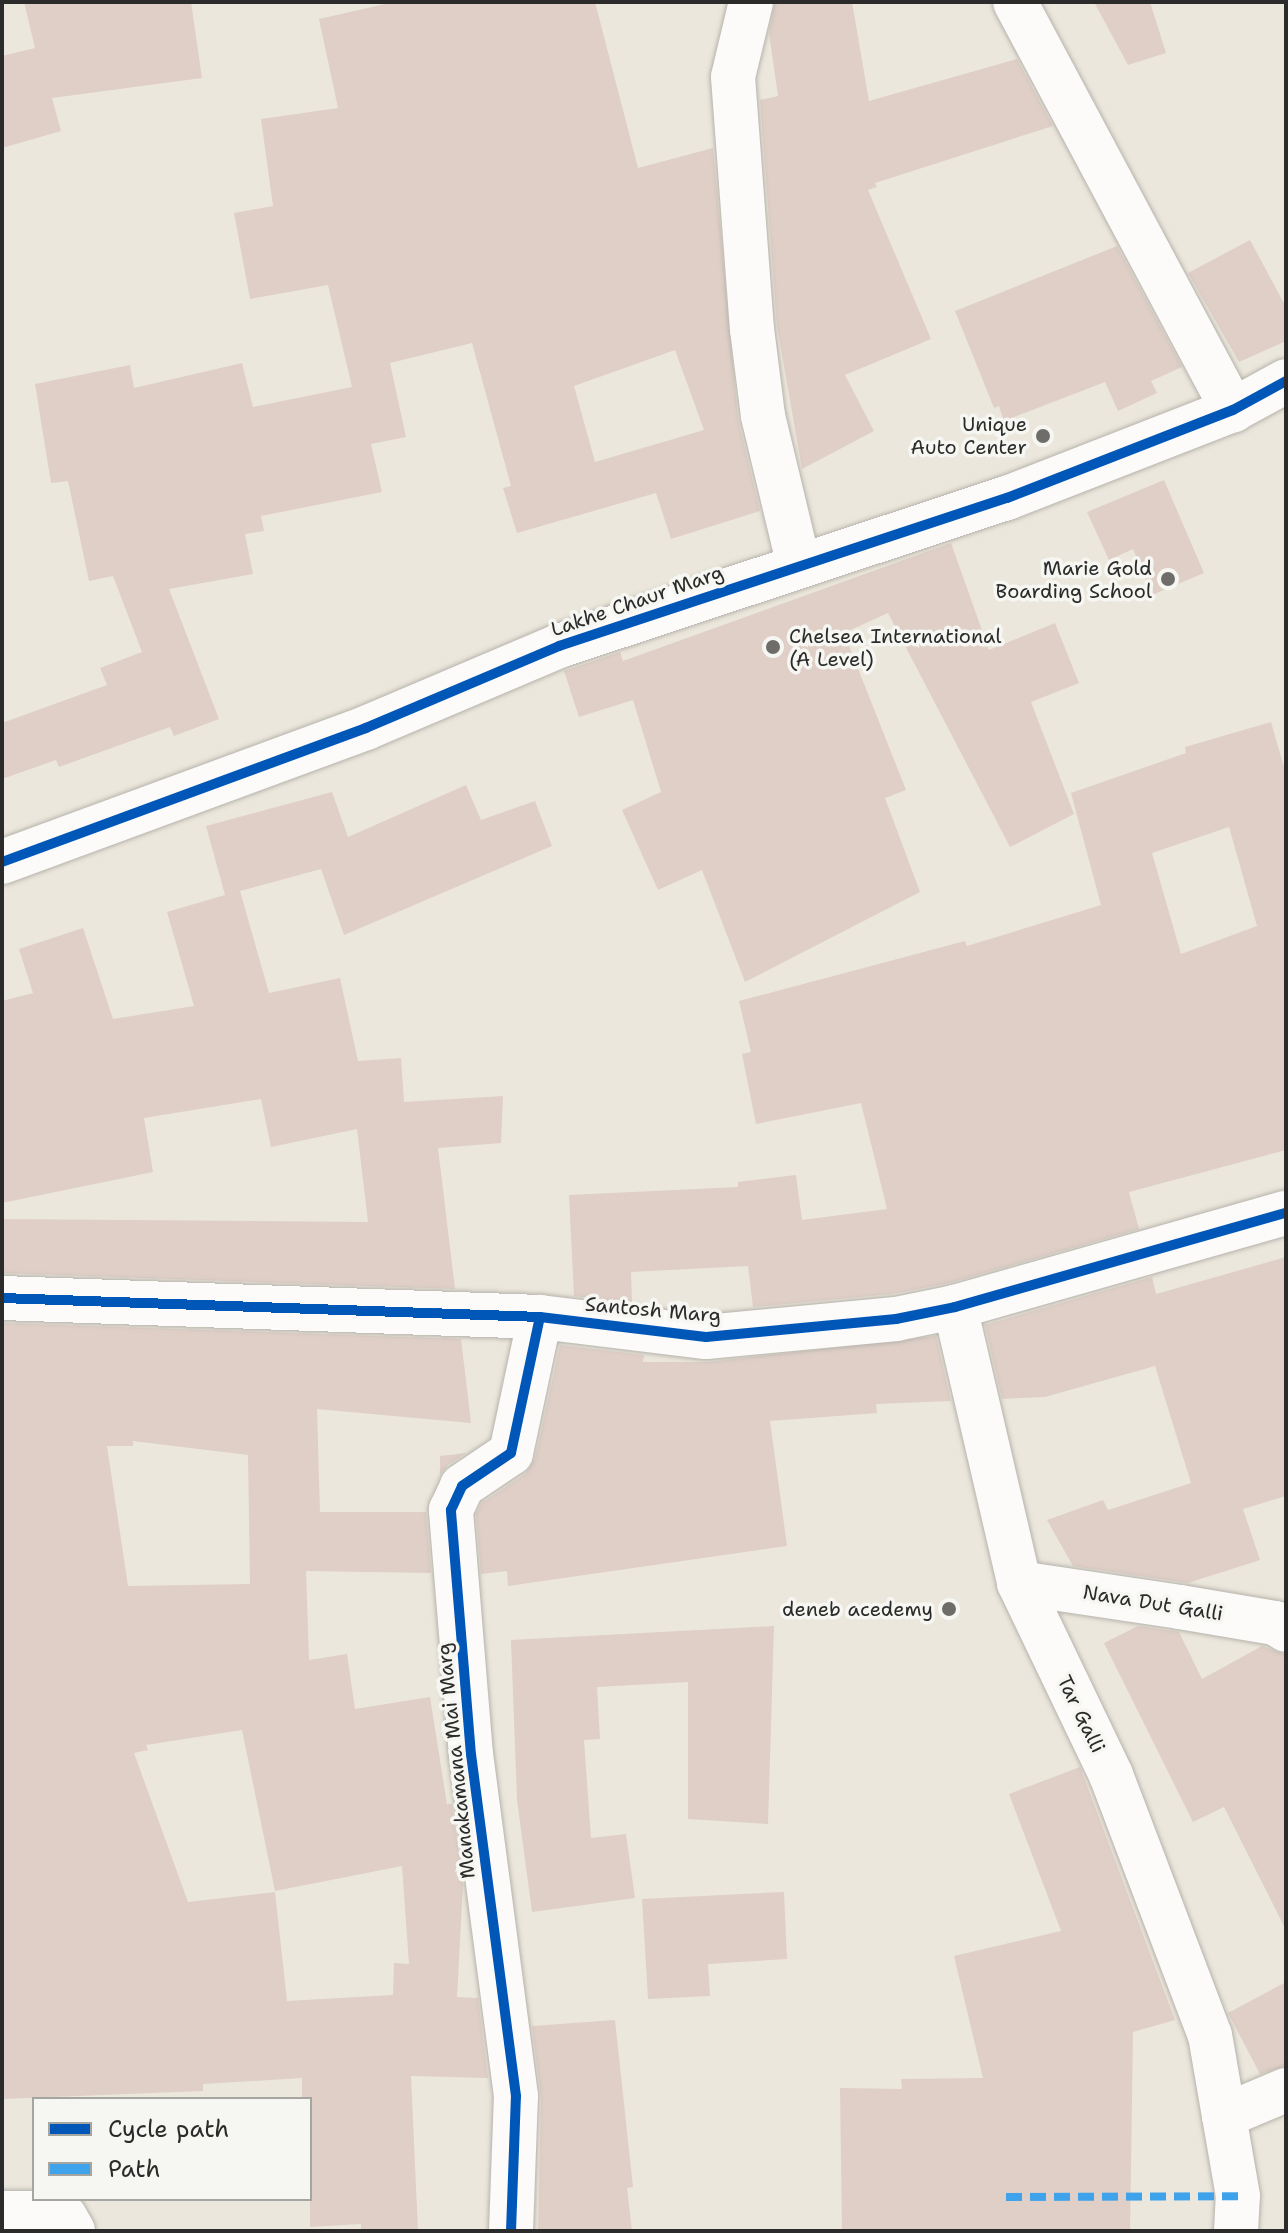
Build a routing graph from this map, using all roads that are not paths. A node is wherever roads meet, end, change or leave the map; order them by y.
1 (751, 2) edge
2 (1015, 2) edge
3 (1286, 381) edge
4 (1233, 410) junction
5 (799, 566) junction
6 (2, 862) edge
7 (1286, 1213) edge
8 (2, 1298) edge
9 (955, 1307) junction
10 (540, 1317) junction
11 (1019, 1583) junction
12 (1286, 1630) edge
13 (1286, 2090) edge
14 (1224, 2116) junction
15 (2, 2213) edge
16 (73, 2231) edge
17 (511, 2231) edge
18 (1236, 2231) edge

1 - 5 street
2 - 4 street
3 - 4 street, Lakhe Chaur Marg
4 - 5 street, Lakhe Chaur Marg
5 - 6 street, Lakhe Chaur Marg
7 - 9 street, Santosh Marg
8 - 10 street, Santosh Marg
9 - 10 street, Santosh Marg
9 - 11 street, Tar Galli
10 - 17 street, Manakamana Mai Marg
11 - 12 street, Nava Dut Galli
11 - 14 street, Tar Galli
13 - 14 street
14 - 18 street, Tar Galli
15 - 16 street

